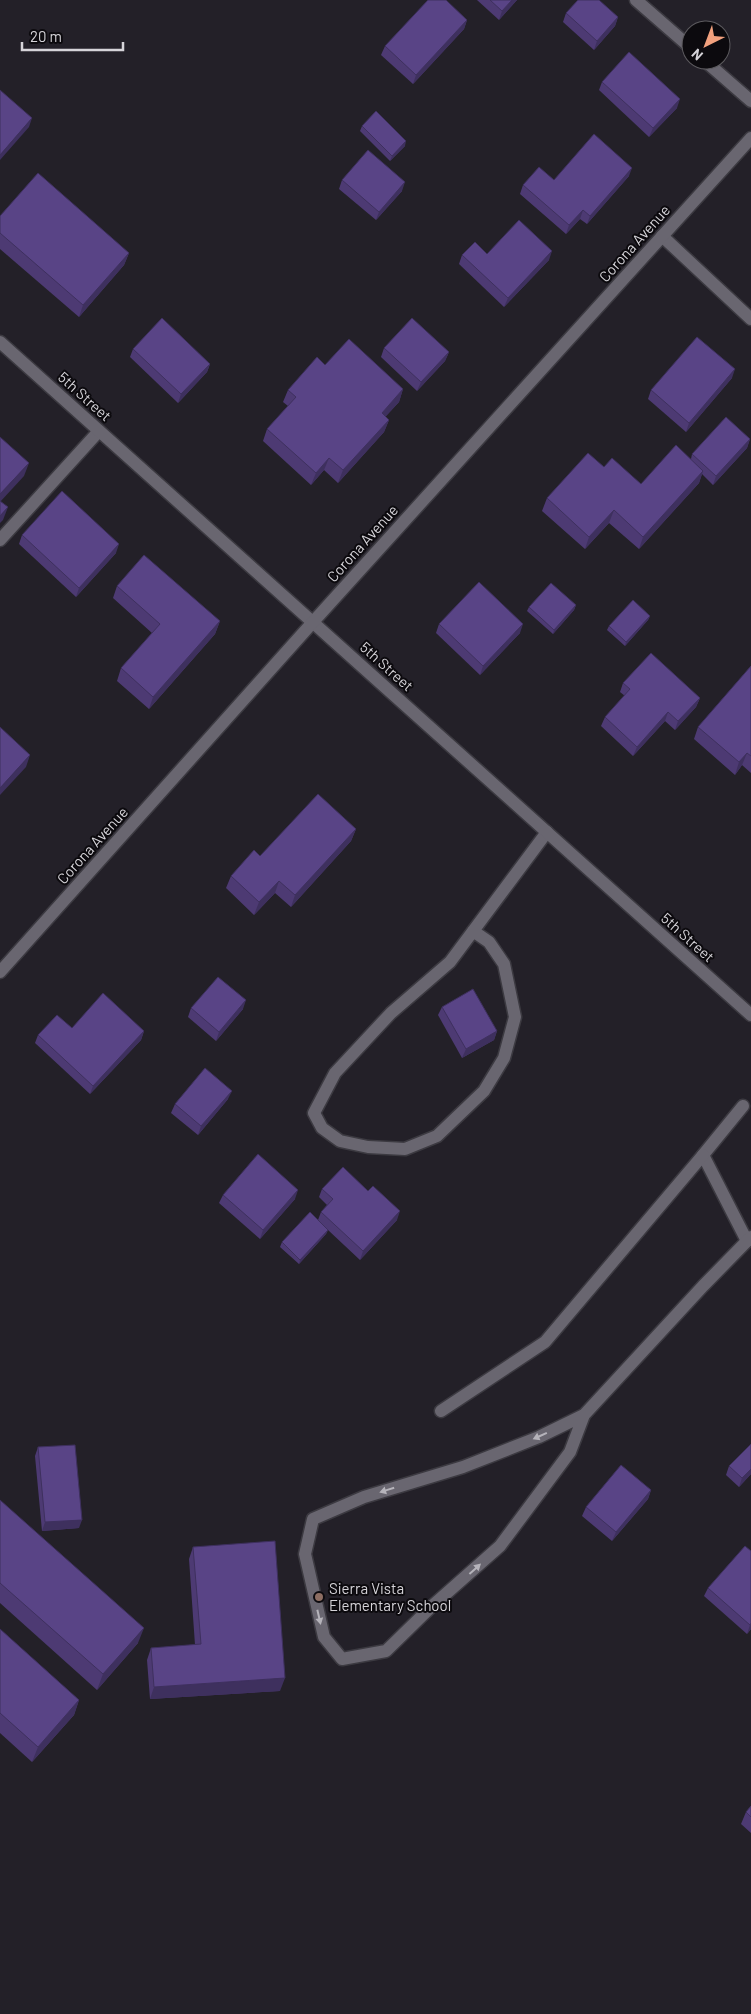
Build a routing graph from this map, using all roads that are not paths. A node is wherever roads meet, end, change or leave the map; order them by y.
1 (636, 0) edge
2 (681, 39) edge
3 (715, 70) edge
4 (751, 101) edge
5 (751, 138) edge
6 (662, 236) junction
7 (751, 319) edge
8 (0, 342) edge
9 (99, 431) junction
10 (0, 540) edge
11 (313, 622) junction
12 (547, 832) junction
13 (473, 931) junction
14 (0, 972) edge
15 (751, 1015) edge
16 (744, 1106) dead end
17 (703, 1155) junction
18 (749, 1239) edge
19 (441, 1411) dead end
20 (584, 1415) junction

1 - 2 street
3 - 4 street
5 - 6 street, Corona Avenue
6 - 7 street
6 - 11 street, Corona Avenue
8 - 9 street, 5th Street
9 - 10 street
9 - 11 street, 5th Street
11 - 12 street, 5th Street
11 - 14 street, Corona Avenue
12 - 13 street
12 - 15 street, 5th Street
13 - 13 street
16 - 17 street
17 - 18 street
17 - 19 street
18 - 20 street
20 -> 20 street

